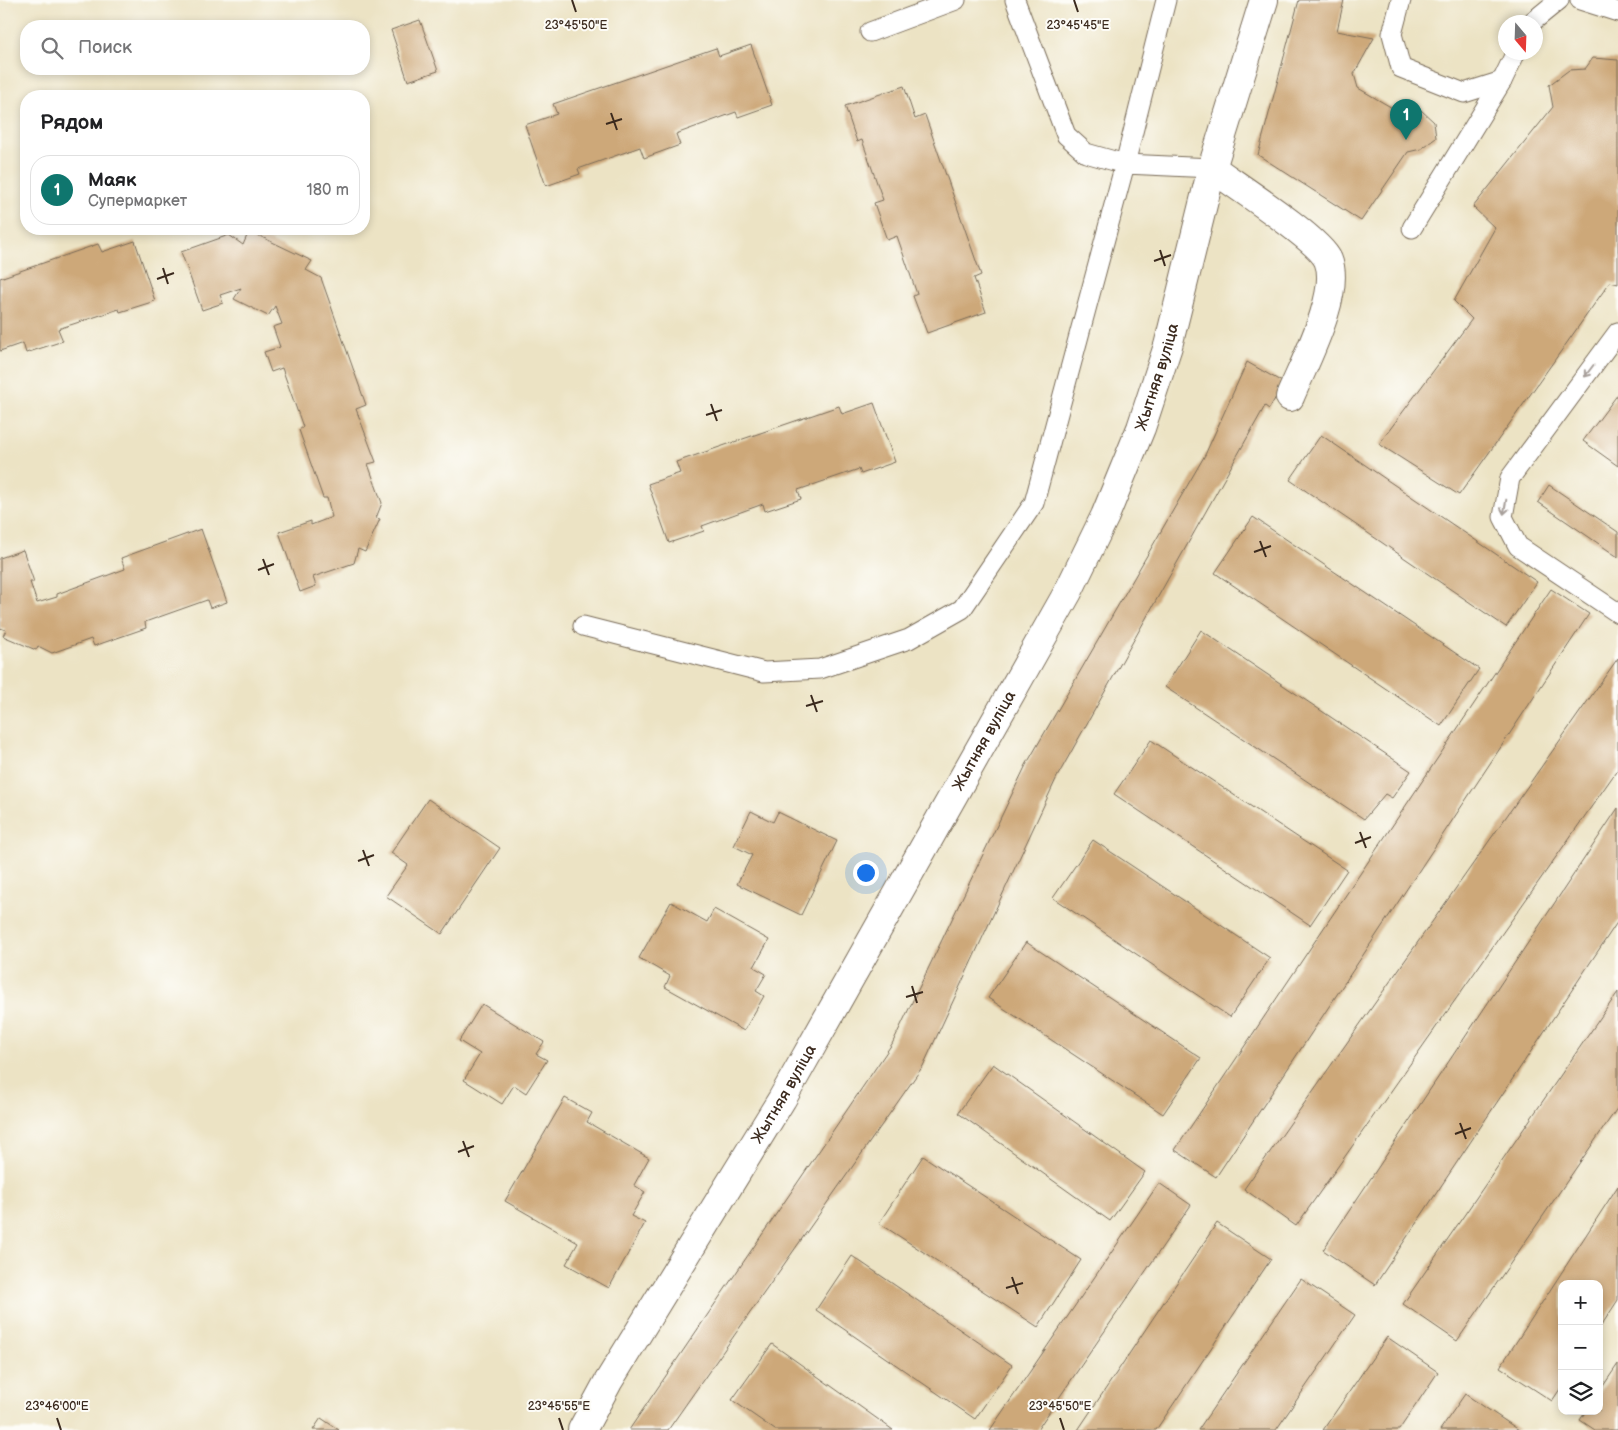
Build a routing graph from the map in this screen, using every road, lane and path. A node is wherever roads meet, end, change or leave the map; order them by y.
1 (956, 0) edge
2 (1015, 0) edge
3 (1166, 0) edge
4 (1264, 0) edge
5 (1402, 0) edge
6 (1559, 0) edge
7 (1580, 0) edge
8 (1618, 12) edge
9 (1541, 15) edge
10 (870, 32) dead end
11 (1512, 60) edge
12 (1502, 81) junction
13 (1125, 164) junction
14 (1212, 168) junction
15 (1412, 228) dead end
16 (1618, 332) edge
17 (1290, 397) dead end
18 (1618, 613) edge
19 (583, 626) dead end
20 (582, 1430) edge

1 - 10 lane
2 - 13 lane
3 - 13 lane
4 - 14 street, Жытняя вуліца
5 - 12 lane
6 - 9 lane
7 - 8 lane
11 - 12 lane
12 - 15 lane
13 - 14 lane
13 - 19 lane
14 - 17 street
14 - 20 street, Жытняя вуліца
16 -> 18 lane

